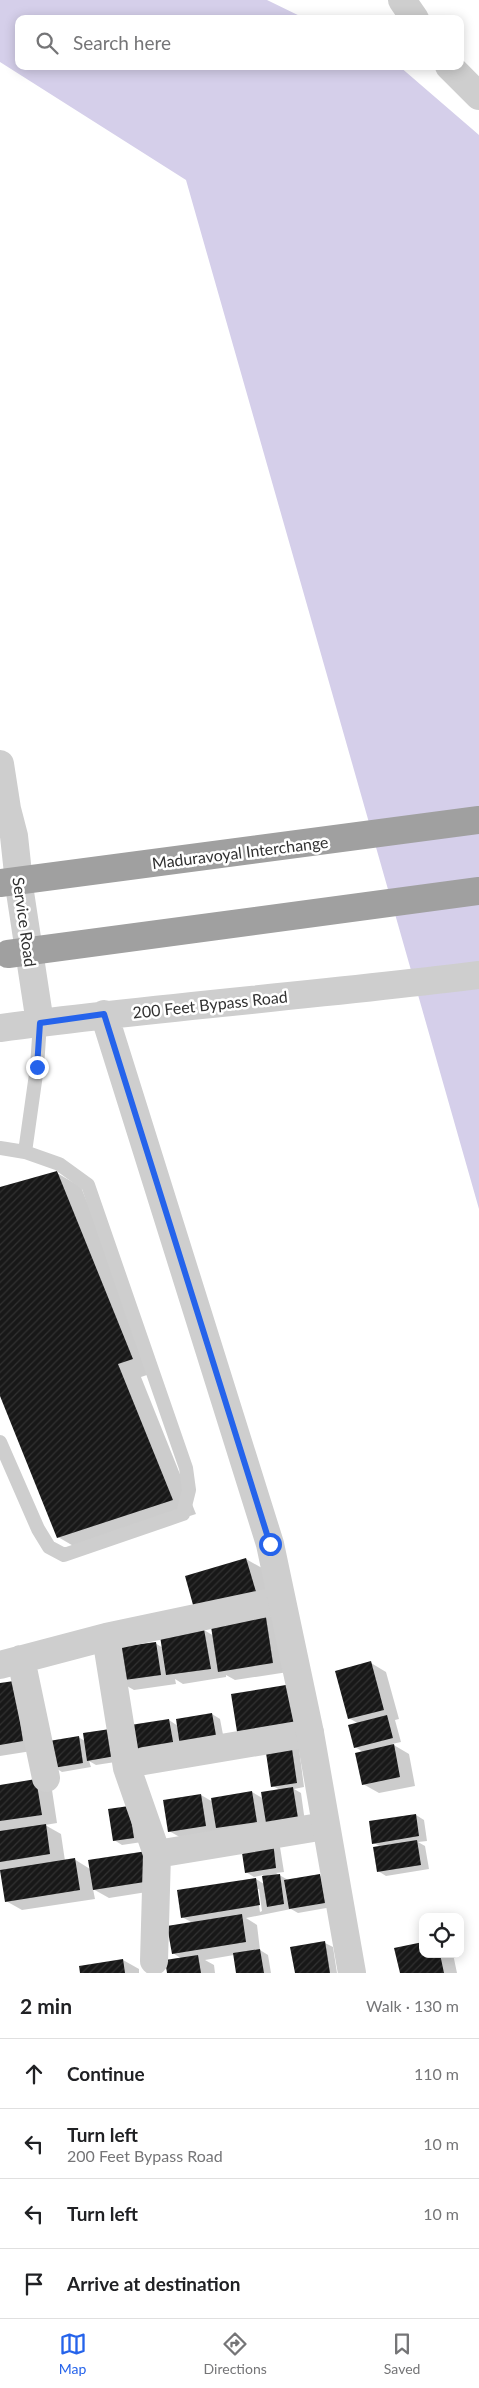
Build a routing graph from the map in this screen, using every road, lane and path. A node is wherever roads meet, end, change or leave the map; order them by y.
1 (402, 0) edge
2 (412, 15) edge
3 (453, 70) edge
4 (479, 96) edge
5 (0, 764) edge
6 (479, 820) edge
7 (7, 835) edge
8 (0, 883) edge
9 (479, 891) edge
10 (8, 954) dead end
11 (479, 975) edge
12 (104, 1014) junction
13 (40, 1023) junction
14 (0, 1028) edge
15 (0, 1148) edge
16 (25, 1152) junction
17 (0, 1442) edge
18 (281, 1600) junction
19 (106, 1637) junction
20 (10, 1662) edge
21 (310, 1733) junction
22 (144, 1762) dead end
23 (46, 1778) dead end
24 (325, 1826) junction
25 (157, 1854) junction
26 (154, 1961) dead end
27 (352, 1973) edge

1 - 2 street
3 - 4 street
5 - 7 street, Service Road
6 - 8 highway, Maduravoyal Interchange, bridge
7 - 13 street, Service Road
9 - 10 highway, bridge
11 - 12 street, 200 Feet Bypass Road
12 - 13 street, 200 Feet Bypass Road
12 - 18 street
13 - 14 street, 200 Feet Bypass Road
13 - 16 lane
15 - 16 lane
16 - 17 lane
18 - 19 street
18 - 21 street
19 - 20 street
19 - 25 street
20 - 23 street
21 - 22 street
21 - 24 street
24 - 25 street
24 - 27 street
25 - 26 street

